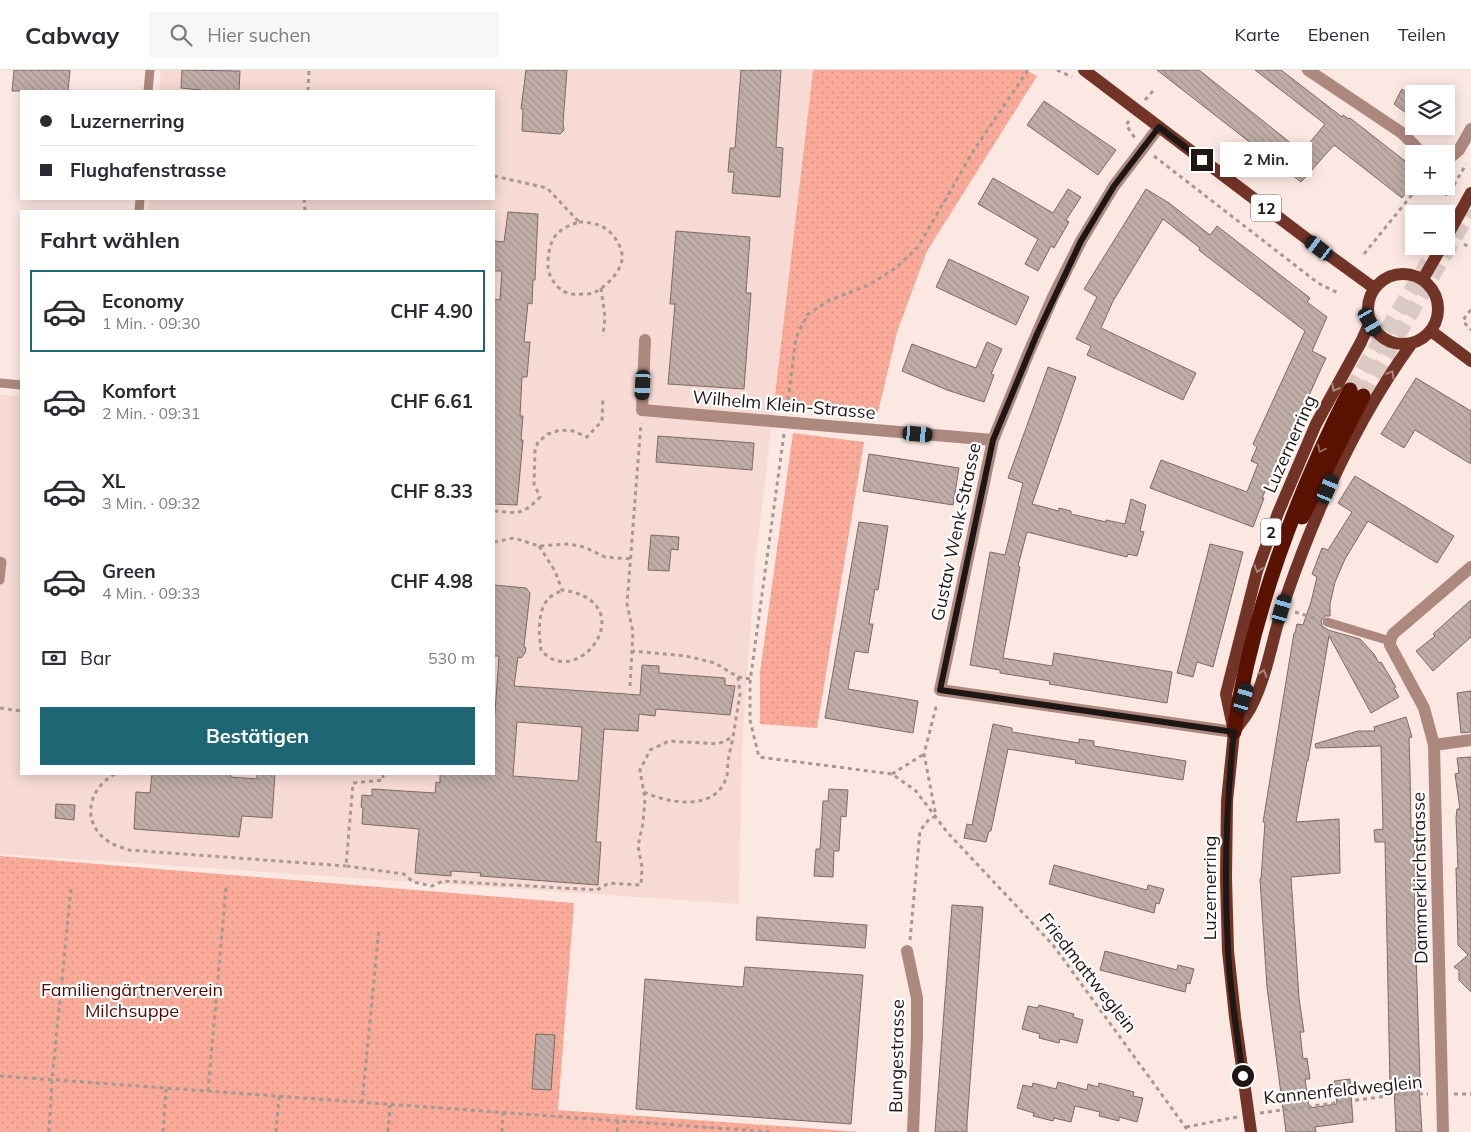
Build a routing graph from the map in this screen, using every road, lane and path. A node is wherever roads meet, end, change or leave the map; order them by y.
1 (150, 70) edge
2 (309, 70) edge
3 (1028, 70) edge
4 (1084, 70) edge
5 (1308, 70) edge
6 (148, 90) edge
7 (308, 90) edge
8 (1137, 110) junction
9 (1159, 127) junction
10 (1471, 129) edge
11 (1414, 145) edge
12 (1143, 148) junction
13 (1455, 153) edge
14 (1467, 163) dead end
15 (495, 176) edge
16 (1455, 183) edge
17 (1471, 193) edge
18 (1412, 195) edge
19 (578, 222) junction
20 (1455, 222) edge
21 (1464, 244) dead end
22 (1471, 248) edge
23 (1364, 254) dead end
24 (1437, 255) edge
25 (1423, 279) junction
26 (601, 288) junction
27 (1374, 288) junction
28 (1340, 294) dead end
29 (1471, 310) edge
30 (1370, 322) junction
31 (1471, 330) edge
32 (1431, 331) junction
33 (603, 336) dead end
34 (645, 340) dead end
35 (1412, 343) junction
36 (1471, 361) edge
37 (0, 383) edge
38 (20, 385) edge
39 (1357, 393) tunnel mouth
40 (603, 397) dead end
41 (642, 410) junction
42 (786, 423) junction
43 (993, 440) junction
44 (495, 511) edge
45 (495, 542) edge
46 (539, 546) junction
47 (632, 559) junction
48 (0, 561) edge
49 (1471, 567) edge
50 (0, 580) edge
51 (562, 590) junction
52 (1282, 609) junction
53 (1327, 622) joint
54 (1392, 637) junction
55 (632, 651) junction
56 (738, 677) junction
57 (751, 679) junction
58 (630, 686) dead end
59 (940, 690) junction
60 (0, 708) edge
61 (20, 710) edge
62 (1234, 732) junction
63 (734, 737) junction
64 (1471, 740) edge
65 (1434, 745) junction
66 (924, 754) junction
67 (892, 774) junction
68 (113, 775) edge
69 (383, 775) edge
70 (643, 792) junction
71 (936, 816) junction
72 (346, 866) junction
73 (226, 887) dead end
74 (71, 888) dead end
75 (379, 928) dead end
76 (907, 951) joint
77 (0, 1076) edge
78 (52, 1080) junction
79 (166, 1088) junction
80 (208, 1091) junction
81 (1442, 1094) junction
82 (1471, 1094) edge
83 (279, 1096) junction
84 (362, 1102) junction
85 (390, 1105) junction
86 (503, 1113) junction
87 (1248, 1115) junction
88 (618, 1121) junction
89 (1186, 1128) junction
90 (730, 1130) edge
91 (49, 1132) edge
92 (162, 1132) edge
93 (276, 1132) edge
94 (388, 1132) edge
95 (502, 1132) edge
96 (617, 1132) edge
97 (772, 1132) edge
98 (912, 1132) edge
99 (1189, 1132) edge
100 (1251, 1132) edge
101 (1443, 1132) edge

1 - 6 lane
2 - 7 path
3 - 42 path
4 - 8 main road, 12
5 - 11 street
8 - 9 main road, 12
8 - 12 path
9 - 12 street, Gustav Wenk-Strasse
9 - 27 main road, 12
10 - 13 street
12 - 28 path
12 - 43 street, Gustav Wenk-Strasse
14 - 16 path
15 - 19 path
17 - 20 main road
18 - 23 path
19 - 26 path
19 - 26 path
21 - 22 path
24 - 25 main road
25 - 27 main road
25 - 32 main road
26 - 33 path
27 - 30 main road
29 - 31 path
30 - 35 main road
30 -> 62 main road, Luzernerring / 2
32 - 35 main road
32 - 36 main road
34 - 41 street
52 -> 35 main road, Luzernerring / 2
37 - 38 lane
39 - 62 highway
40 - 44 path
41 - 42 street, Wilhelm Klein-Strasse
41 - 47 path
42 - 43 street, Wilhelm Klein-Strasse
42 - 57 path
43 - 59 street, Gustav Wenk-Strasse
45 - 46 path
46 - 47 path
46 - 51 path
47 - 55 path
48 - 50 lane
49 - 54 street
51 - 51 path
52 - 53 path
62 -> 52 main road, Luzernerring / 2
53 - 54 lane
54 - 65 street, Dammerkirchstrasse
55 - 56 path
55 - 58 path
56 - 57 path
56 - 63 path
57 - 67 path, Friedmattweglein
59 - 62 street
59 - 66 path, Friedmattweglein
60 - 61 path
62 - 87 main road, Luzernerring / 2
63 - 70 path
63 - 70 path
64 - 65 street
65 - 81 street, Dammerkirchstrasse
66 - 67 path
66 - 71 path, Friedmattweglein
67 - 71 path, Friedmattweglein
68 - 72 path
69 - 72 path
70 - 72 path
71 - 76 path
71 - 89 path, Friedmattweglein
73 - 80 path
74 - 78 path
75 - 84 path
76 - 98 street, Bungestrasse
77 - 78 path
78 - 79 path
78 - 91 path
79 - 80 path
79 - 92 path
80 - 83 path
81 - 82 path, Kannenfeldweglein
81 - 87 path, Kannenfeldweglein
81 - 101 street, Dammerkirchstrasse
83 - 84 path
83 - 93 path
84 - 85 path
85 - 86 path
85 - 94 path
86 - 88 path
86 - 95 path
87 - 89 path, Kannenfeldweglein
87 - 100 main road, Luzernerring / 2
88 - 90 path
88 - 96 path
89 - 99 path, Friedmattweglein
90 - 97 path

